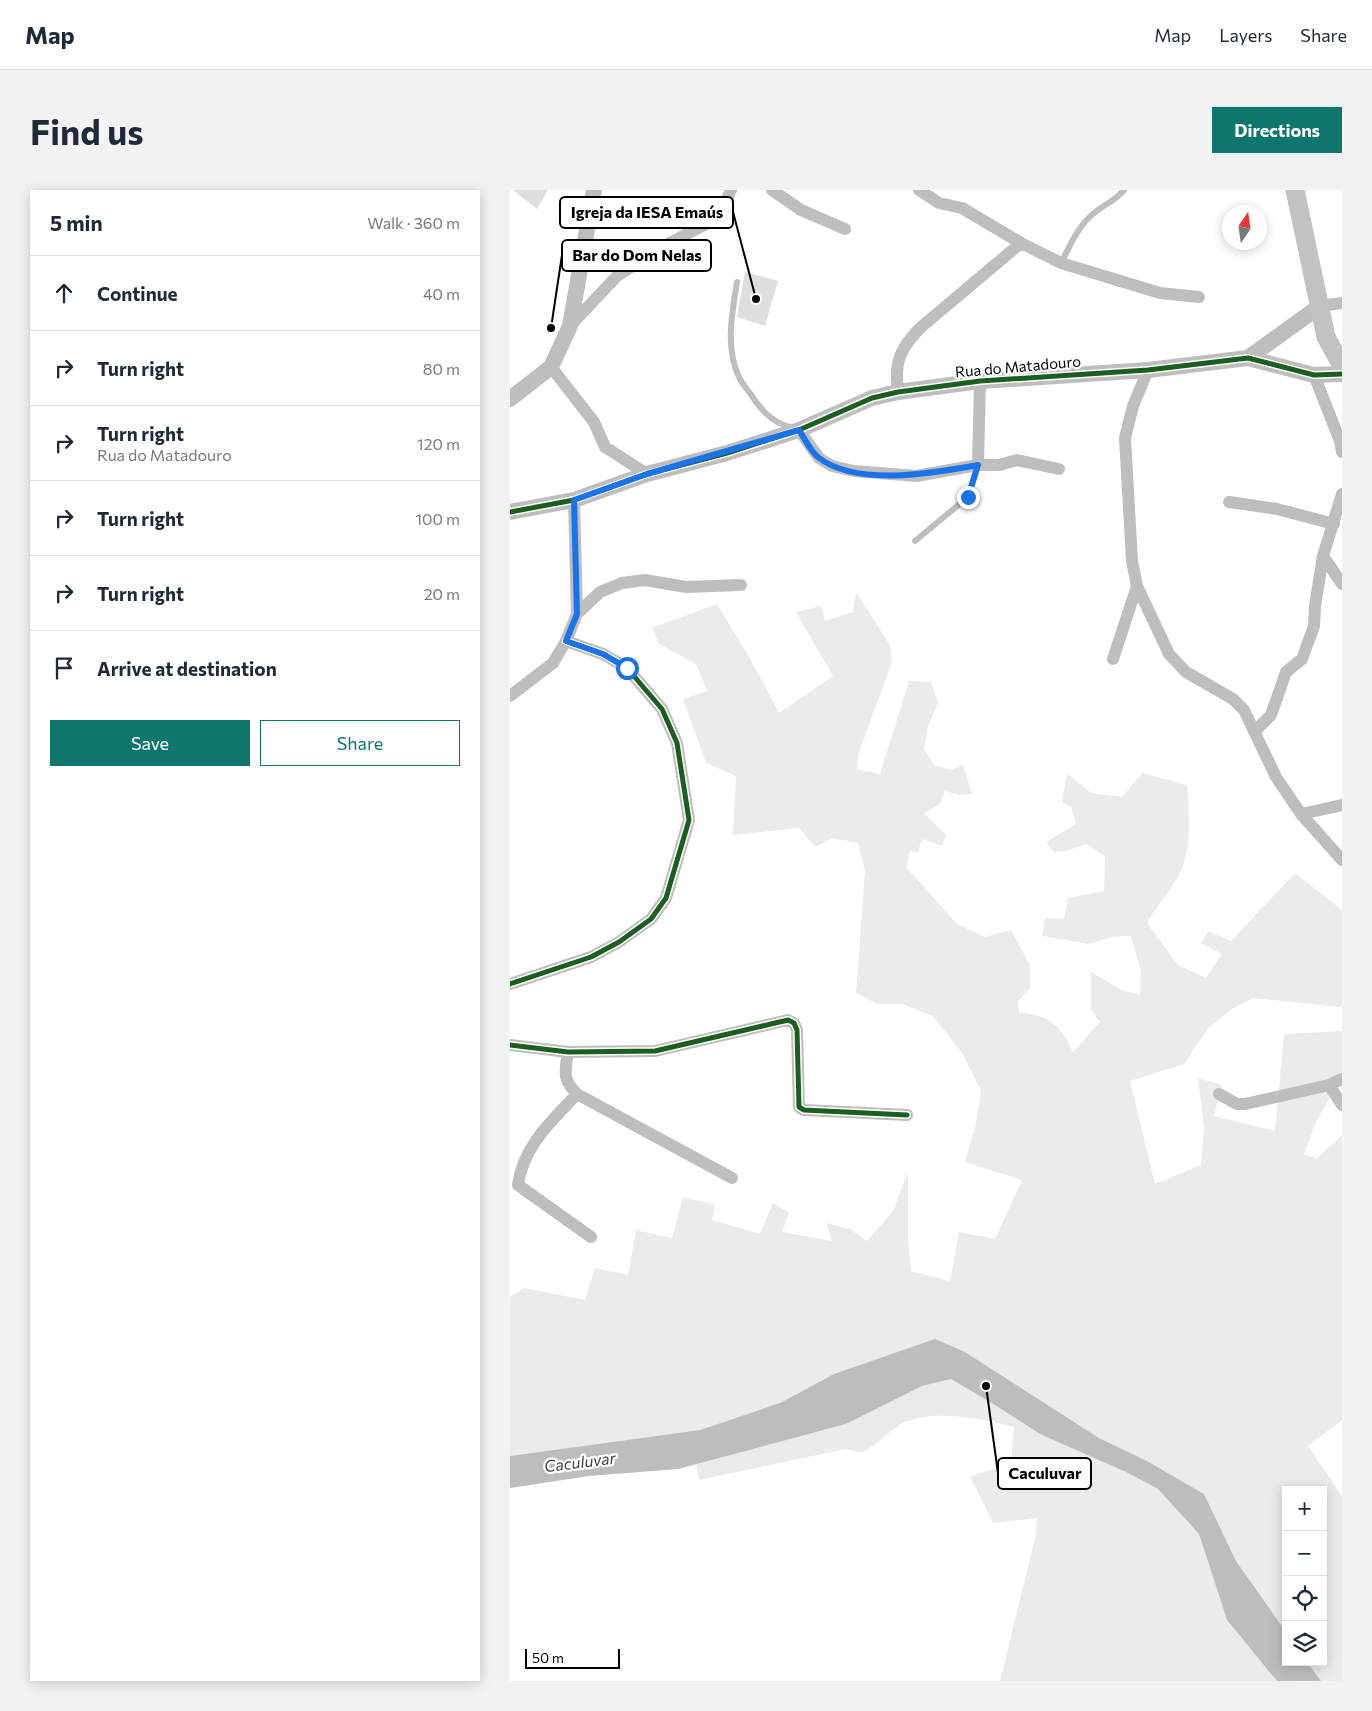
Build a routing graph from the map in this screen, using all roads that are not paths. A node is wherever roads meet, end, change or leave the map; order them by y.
1 (594, 190) edge
2 (731, 190) edge
3 (772, 190) edge
4 (919, 190) edge
5 (1124, 190) edge
6 (1295, 190) edge
7 (845, 229) dead end
8 (1021, 243) junction
9 (1061, 263) junction
10 (737, 282) dead end
11 (1199, 297) dead end
12 (1342, 302) edge
13 (1320, 306) junction
14 (570, 326) junction
15 (1248, 358) junction
16 (1342, 366) edge
17 (551, 367) junction
18 (1148, 370) junction
19 (1342, 374) edge
20 (1314, 375) junction
21 (980, 381) junction
22 (898, 392) junction
23 (510, 399) edge
24 (799, 430) junction
25 (1342, 452) edge
26 (978, 465) junction
27 (1059, 469) dead end
28 (647, 474) junction
29 (1342, 494) edge
30 (574, 500) junction
31 (1229, 502) dead end
32 (510, 512) edge
33 (1334, 524) junction
34 (915, 541) dead end
35 (1323, 556) junction
36 (1342, 584) edge
37 (741, 585) dead end
38 (1137, 586) junction
39 (577, 614) junction
40 (566, 641) junction
41 (1113, 659) dead end
42 (510, 696) edge
43 (1255, 732) junction
44 (1342, 805) edge
45 (1301, 814) junction
46 (1342, 860) edge
47 (510, 984) edge
48 (510, 1045) edge
49 (568, 1052) junction
50 (1342, 1079) edge
51 (1330, 1085) junction
52 (577, 1094) junction
53 (1219, 1094) dead end
54 (1342, 1105) edge
55 (907, 1115) dead end
56 (732, 1178) dead end
57 (590, 1237) dead end

1 - 14 street
2 - 14 street
3 - 7 street
4 - 8 street
5 - 9 lane
6 - 13 main road
8 - 9 street
8 - 22 street
9 - 11 street
10 - 24 lane
12 - 13 street
13 - 15 street
13 - 16 main road
14 - 17 street
15 - 18 street, Rua do Matadouro
15 - 20 street
17 - 23 street
17 - 28 street
18 - 21 street, Rua do Matadouro
18 - 38 street
19 - 20 street
20 - 25 street
21 - 22 street, Rua do Matadouro
21 - 26 street
22 - 24 street, Rua do Matadouro
24 - 26 street
24 - 28 street, Rua do Matadouro
26 - 27 street
26 - 34 lane
28 - 30 street, Rua do Matadouro
29 - 33 street
30 - 32 street, Rua do Matadouro
30 - 39 street
31 - 33 street
33 - 35 street
35 - 36 street
35 - 43 street
37 - 39 street
38 - 41 street
38 - 43 street
39 - 40 street
40 - 42 street
40 - 47 street
43 - 45 street
44 - 45 street
45 - 46 street
48 - 49 street
49 - 52 street
49 - 55 street
50 - 51 street
51 - 53 street
51 - 54 street
52 - 56 street
52 - 57 street

